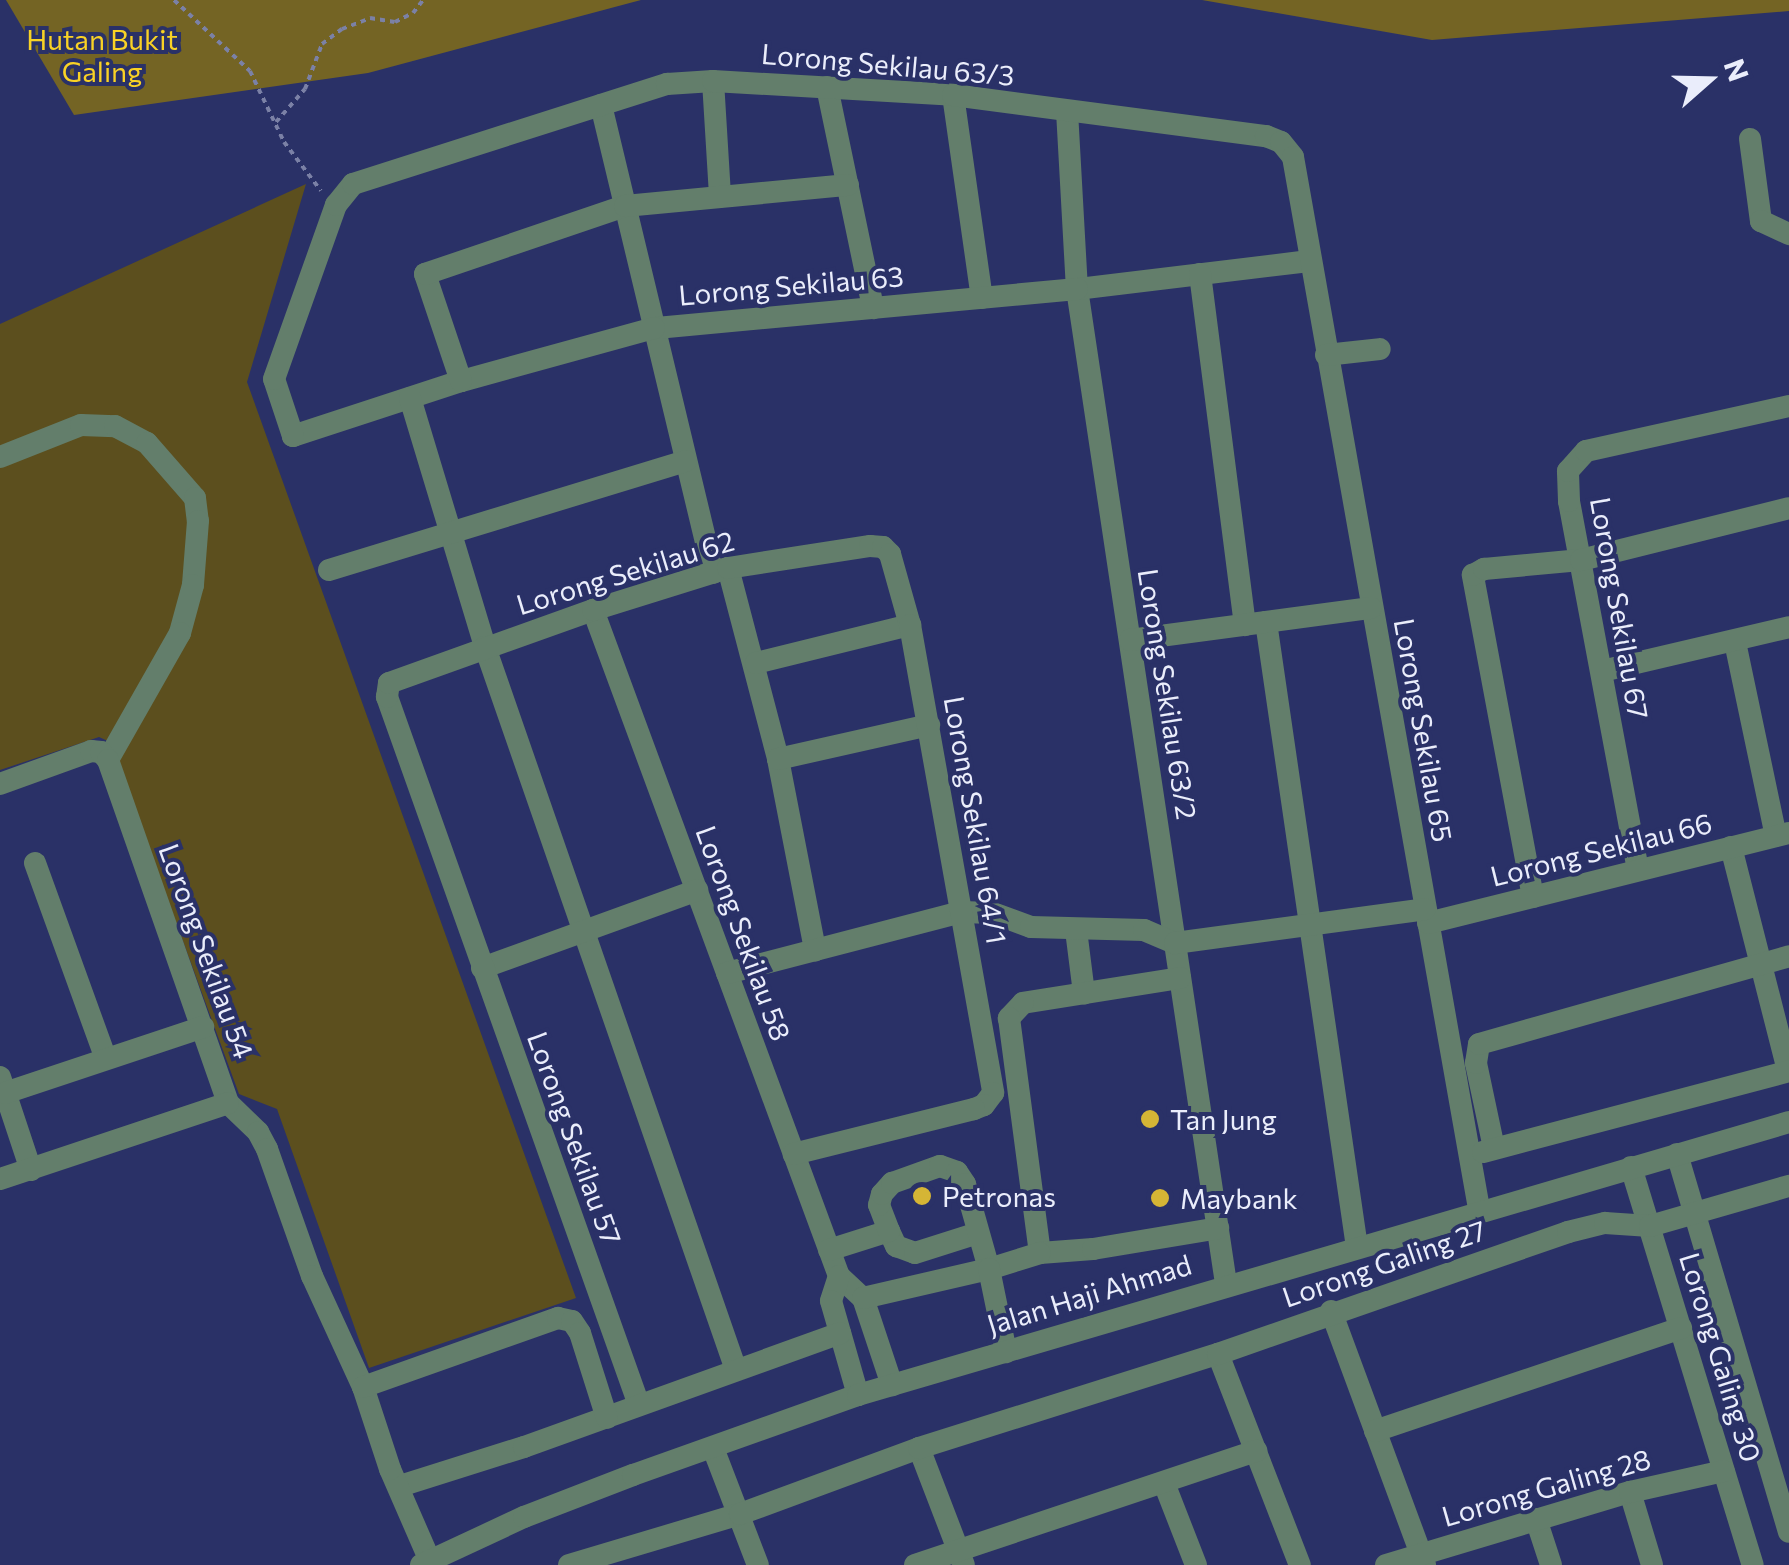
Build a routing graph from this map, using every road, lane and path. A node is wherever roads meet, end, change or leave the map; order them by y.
1 (174, 0) edge
2 (423, 0) edge
3 (713, 81) junction
4 (827, 88) junction
5 (953, 95) junction
6 (602, 105) junction
7 (1067, 111) junction
8 (276, 122) junction
9 (1750, 139) dead end
10 (848, 185) junction
11 (720, 198) junction
12 (336, 205) junction
13 (626, 206) junction
14 (1789, 234) edge
15 (1309, 261) junction
16 (1200, 274) junction
17 (1077, 289) junction
18 (982, 298) junction
19 (874, 308) junction
20 (654, 328) junction
21 (1380, 349) dead end
22 (1326, 355) junction
23 (461, 382) junction
24 (410, 398) junction
25 (1789, 406) edge
26 (0, 458) edge
27 (686, 461) junction
28 (1789, 508) edge
29 (449, 532) junction
30 (890, 554) joint
31 (1580, 560) junction
32 (330, 570) dead end
33 (720, 571) junction
34 (1371, 608) junction
35 (593, 610) junction
36 (910, 624) junction
37 (1256, 624) junction
38 (1789, 628) edge
39 (1130, 640) junction
40 (1736, 642) junction
41 (485, 647) junction
42 (756, 662) junction
43 (1602, 671) junction
44 (386, 689) joint
45 (929, 724) junction
46 (778, 759) junction
47 (108, 760) junction
48 (0, 784) edge
49 (1782, 834) edge
50 (1731, 847) junction
51 (34, 863) dead end
52 (1638, 870) junction
53 (697, 890) junction
54 (1533, 896) junction
55 (961, 912) junction
56 (1426, 916) junction
57 (1312, 924) junction
58 (1076, 930) junction
59 (581, 932) junction
60 (1175, 942) junction
61 (816, 950) junction
62 (1789, 956) edge
63 (1760, 963) junction
64 (482, 968) junction
65 (727, 973) junction
66 (1180, 978) junction
67 (1084, 993) junction
68 (203, 1027) junction
69 (106, 1059) junction
70 (1788, 1071) edge
71 (2, 1087) edge
72 (228, 1103) junction
73 (1789, 1122) edge
74 (1494, 1148) junction
75 (794, 1154) junction
76 (1677, 1154) junction
77 (1470, 1156) junction
78 (1631, 1166) junction
79 (32, 1170) junction
80 (0, 1180) edge
81 (1789, 1186) edge
82 (1479, 1210) junction
83 (1694, 1212) junction
84 (1650, 1226) junction
85 (1218, 1228) junction
86 (889, 1231) junction
87 (978, 1233) junction
88 (1358, 1246) junction
89 (829, 1250) junction
90 (1040, 1253) junction
91 (988, 1269) junction
92 (838, 1276) junction
93 (1226, 1284) junction
94 (863, 1298) junction
95 (1331, 1311) junction
96 (1681, 1328) junction
97 (840, 1333) junction
98 (1006, 1352) junction
99 (1218, 1354) junction
100 (736, 1370) junction
101 (892, 1385) junction
102 (363, 1387) junction
103 (858, 1395) junction
104 (639, 1405) junction
105 (607, 1418) junction
106 (1376, 1432) junction
107 (713, 1448) junction
108 (918, 1448) junction
109 (1256, 1451) junction
110 (1724, 1470) junction
111 (1164, 1483) junction
112 (400, 1486) junction
113 (1630, 1492) junction
114 (740, 1514) junction
115 (1536, 1519) junction
116 (1789, 1532) edge
117 (962, 1557) edge
118 (1423, 1559) edge
119 (425, 1563) edge
120 (569, 1565) edge
121 (758, 1565) edge
122 (915, 1565) edge
123 (1196, 1565) edge
124 (1300, 1565) edge
125 (1386, 1565) edge
126 (1550, 1565) edge
127 (1652, 1565) edge
128 (1753, 1565) edge

1 - 8 path
2 - 8 path
3 - 4 street, Lorong Sekilau 63/3
3 - 6 street, Lorong Sekilau 63/3
3 - 11 street
4 - 5 street, Lorong Sekilau 63/3
4 - 10 street
5 - 7 street, Lorong Sekilau 63/3
5 - 18 street
6 - 12 street, Lorong Sekilau 63/3
6 - 13 street
7 - 15 street, Lorong Sekilau 63/3
7 - 17 street, Lorong Sekilau 63/2
8 - 12 path
9 - 14 street
10 - 11 street
10 - 19 street
11 - 13 street
12 - 24 street, Lorong Sekilau 63
13 - 20 street
13 - 23 street
15 - 16 street, Lorong Sekilau 63
15 - 22 street, Lorong Sekilau 65
16 - 17 street, Lorong Sekilau 63
16 - 37 street
17 - 18 street, Lorong Sekilau 63
17 - 39 street, Lorong Sekilau 63/2
18 - 19 street, Lorong Sekilau 63
19 - 20 street, Lorong Sekilau 63
20 - 23 street, Lorong Sekilau 63
20 - 27 street
21 - 22 street
22 - 34 street, Lorong Sekilau 65
23 - 24 street, Lorong Sekilau 63
24 - 29 street
25 - 31 street, Lorong Sekilau 67
26 - 47 street
27 - 29 street
27 - 33 street
28 - 31 street
29 - 32 street
29 - 41 street
30 - 33 street, Lorong Sekilau 62
30 - 36 street, Lorong Sekilau 64/1
31 - 43 street, Lorong Sekilau 67
31 - 54 street
33 - 35 street, Lorong Sekilau 62
33 - 42 street
34 - 37 street
34 - 56 street, Lorong Sekilau 65
35 - 41 street, Lorong Sekilau 62
35 - 53 street, Lorong Sekilau 58
36 - 42 street
36 - 45 street, Lorong Sekilau 64/1
37 - 39 street
37 - 57 street
38 - 40 street
39 - 60 street, Lorong Sekilau 63/2
40 - 43 street
40 - 49 street
41 - 44 street, Lorong Sekilau 62
41 - 59 street
42 - 46 street
43 - 52 street, Lorong Sekilau 67
44 - 64 street, Lorong Sekilau 57
45 - 46 street
45 - 55 street, Lorong Sekilau 64/1
46 - 61 street
47 - 48 street
47 - 68 street, Lorong Sekilau 54
49 - 50 street, Lorong Sekilau 66
50 - 52 street, Lorong Sekilau 66
50 - 63 street
51 - 69 street
52 - 54 street, Lorong Sekilau 66
53 - 59 street
53 - 65 street, Lorong Sekilau 58
54 - 56 street, Lorong Sekilau 66
55 - 58 street
55 - 61 street
55 - 75 street, Lorong Sekilau 64/1
56 - 57 street, Lorong Sekilau 66
56 - 77 street, Lorong Sekilau 65
57 - 60 street, Lorong Sekilau 66
57 - 88 street
58 - 60 street
58 - 67 street
59 - 64 street
59 - 100 street
60 - 66 street, Lorong Sekilau 63/2
61 - 65 street
62 - 63 street
63 - 70 street
63 - 74 street
64 - 104 street, Lorong Sekilau 57
65 - 75 street, Lorong Sekilau 58
66 - 67 street
66 - 85 street, Lorong Sekilau 63/2
67 - 90 street
68 - 69 street
68 - 72 street, Lorong Sekilau 54
69 - 71 street
70 - 74 street
71 - 79 street
72 - 79 street, Lorong Sekilau 54
72 - 102 street
73 - 76 street, Jalan Haji Ahmad
74 - 77 street
75 - 89 street, Lorong Sekilau 58
76 - 78 street, Jalan Haji Ahmad
76 - 83 street, Lorong Galing 30
77 - 82 street, Lorong Sekilau 65
78 - 82 street, Jalan Haji Ahmad
78 - 84 street, Lorong Galing 30
79 - 80 street, Lorong Sekilau 54
81 - 83 street, Lorong Galing 27
82 - 88 street, Jalan Haji Ahmad
83 - 84 street, Lorong Galing 27
83 - 116 street, Lorong Galing 30
84 - 95 street, Lorong Galing 27
84 - 96 street, Lorong Galing 30
85 - 90 street
85 - 93 street, Lorong Sekilau 63/2
86 - 87 street
86 - 87 street
86 - 89 street
87 - 91 street
88 - 93 street, Jalan Haji Ahmad
89 - 92 street, Lorong Sekilau 58
90 - 91 street
91 - 94 street
91 - 98 street
92 - 94 street, Lorong Sekilau 58
92 - 97 street, Lorong Sekilau 58
93 - 98 street, Jalan Haji Ahmad
94 - 101 street
95 - 99 street, Lorong Galing 27
95 - 106 street
96 - 106 street
96 - 110 street, Lorong Galing 30
97 - 100 street
97 - 103 street, Lorong Sekilau 58
98 - 101 street, Jalan Haji Ahmad
99 - 108 street
99 - 109 street
100 - 104 street
101 - 103 street, Jalan Haji Ahmad
102 - 105 street
102 - 112 street
103 - 107 street, Jalan Haji Ahmad
104 - 105 street
105 - 112 street
106 - 118 street
107 - 114 street
107 - 119 street, Jalan Haji Ahmad
108 - 114 street
108 - 117 street
109 - 111 street
109 - 124 street
110 - 113 street, Lorong Galing 28
110 - 128 street, Lorong Galing 30
111 - 117 street
111 - 123 street
112 - 119 street
113 - 115 street, Lorong Galing 28
113 - 127 street
114 - 120 street
114 - 121 street
115 - 118 street, Lorong Galing 28
115 - 126 street
117 - 122 street
118 - 125 street, Lorong Galing 28

